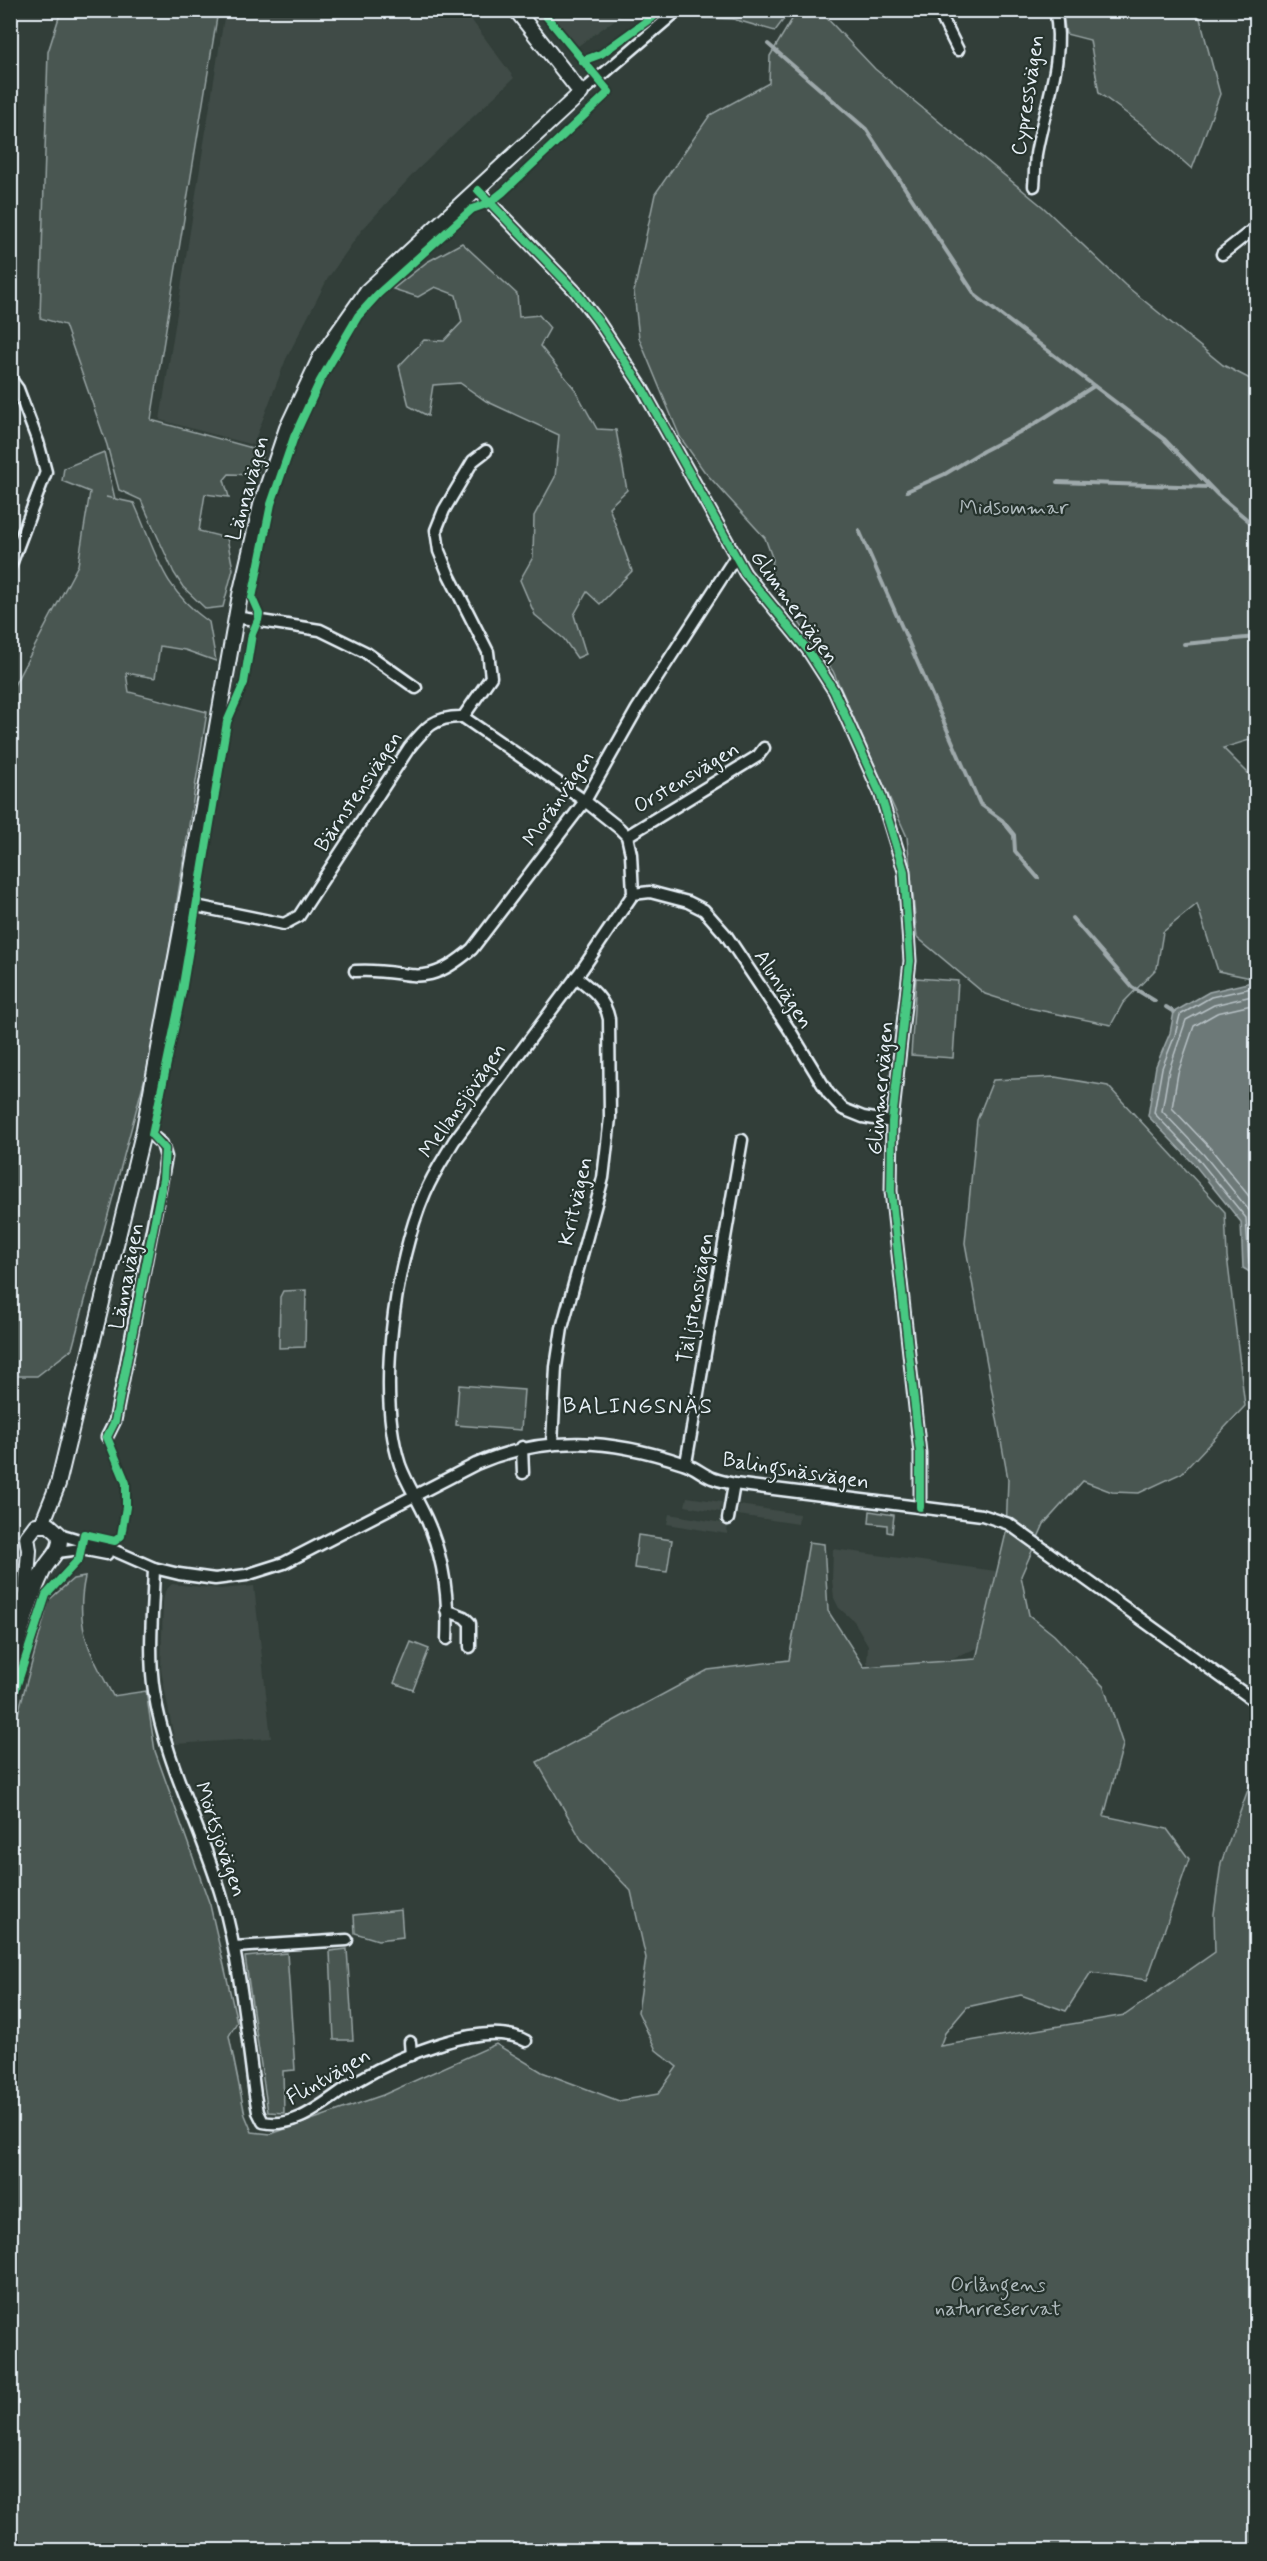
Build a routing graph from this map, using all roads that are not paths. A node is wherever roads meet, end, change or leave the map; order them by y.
1 (516, 10) edge
2 (678, 10) edge
3 (938, 10) edge
4 (1055, 10) edge
5 (958, 50) dead end
6 (581, 93) junction
7 (1034, 186) dead end
8 (478, 190) junction
9 (1257, 227) edge
10 (1222, 254) dead end
11 (10, 378) edge
12 (486, 451) dead end
13 (736, 556) junction
14 (10, 567) edge
15 (235, 617) junction
16 (416, 688) dead end
17 (463, 717) junction
18 (764, 748) dead end
19 (585, 801) junction
20 (627, 836) junction
21 (633, 894) junction
22 (186, 904) junction
23 (355, 971) dead end
24 (576, 977) junction
25 (892, 1122) junction
26 (144, 1130) junction
27 (742, 1140) dead end
28 (107, 1437) dead end
29 (552, 1443) junction
30 (522, 1447) junction
31 (686, 1463) junction
32 (524, 1473) dead end
33 (58, 1484) junction
34 (734, 1484) junction
35 (415, 1496) junction
36 (920, 1507) junction
37 (729, 1519) dead end
38 (42, 1524) junction
39 (57, 1531) junction
40 (29, 1550) junction
41 (54, 1555) junction
42 (130, 1557) junction
43 (154, 1568) junction
44 (446, 1610) junction
45 (447, 1638) dead end
46 (10, 1645) edge
47 (470, 1647) dead end
48 (10, 1670) edge
49 (1257, 1702) edge
50 (347, 1940) dead end
51 (234, 1947) junction
52 (410, 2042) dead end
53 (526, 2042) dead end
54 (411, 2055) junction
55 (263, 2122) joint

1 - 6 main road
2 - 6 street, Lännavägen
3 - 5 street
4 - 7 street, Cypressvägen
6 - 8 main road, Lännavägen
8 - 13 street, Glimmervägen
8 - 15 main road, Lännavägen
9 - 10 street
11 - 14 street
12 - 17 street
13 - 19 street, Moränvägen
13 - 25 street, Glimmervägen
15 - 16 street
15 - 22 main road, Lännavägen
17 - 19 street
17 - 22 street, Bärnstensvägen
18 - 20 street, Orstensvägen
19 - 20 street
19 - 23 street, Moränvägen
20 - 21 street
21 - 24 street, Mellansjövägen
21 - 25 street, Alunvägen
22 - 26 main road, Lännavägen
24 - 29 street, Kritvägen
24 - 35 street, Mellansjövägen
25 - 36 street, Glimmervägen
26 - 28 street, Lännavägen
26 - 33 main road, Lännavägen
27 - 31 street, Täljstensvägen
29 - 30 street, Balingsnäsvägen
29 - 31 street, Balingsnäsvägen
30 - 32 street
30 - 35 street, Balingsnäsvägen
31 - 34 street, Balingsnäsvägen
33 - 38 main road, Lännavägen
33 - 39 main road, Lännavägen
34 - 36 street, Balingsnäsvägen
34 - 37 street
35 - 43 street, Balingsnäsvägen
35 - 44 street, Mellansjövägen
36 - 49 street, Balingsnäsvägen
38 - 39 main road
38 - 40 main road, Lännavägen
39 - 41 main road, Lännavägen
39 - 42 street, Balingsnäsvägen
40 - 41 main road
40 - 46 main road, Lännavägen
41 - 42 street, Balingsnäsvägen
41 - 48 main road, Lännavägen
42 - 43 street, Balingsnäsvägen
43 - 51 street, Mörtsjövägen
44 - 45 street, Mellansjövägen
44 - 47 street
50 - 51 street
51 - 55 street, Mörtsjövägen
52 - 54 street
53 - 54 street, Flintvägen
54 - 55 street, Flintvägen

